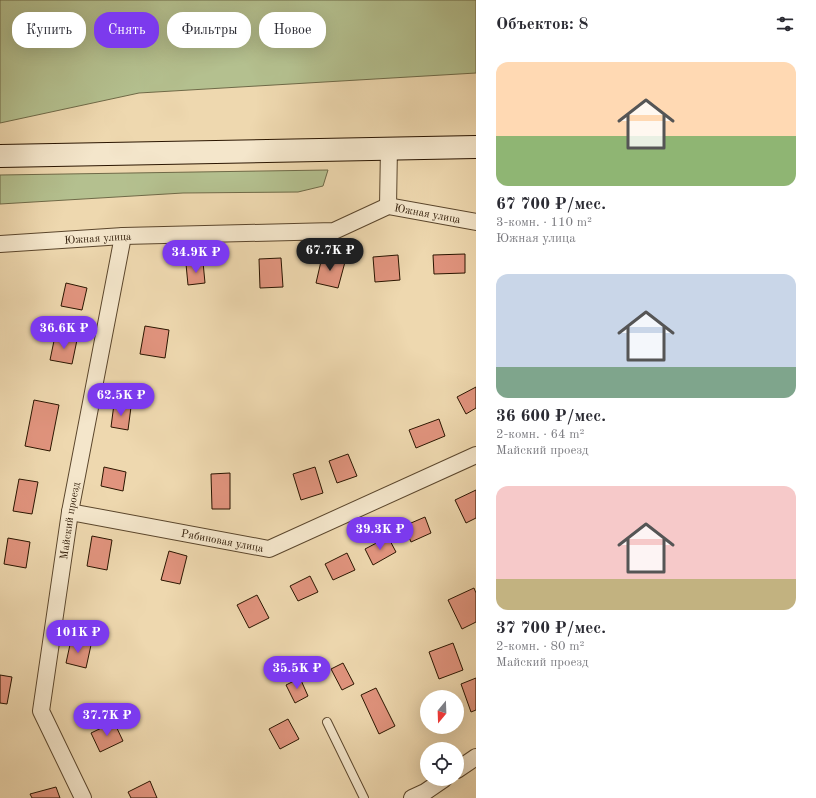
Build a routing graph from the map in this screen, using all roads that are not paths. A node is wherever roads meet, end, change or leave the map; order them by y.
1 (476, 146) edge
2 (389, 147) junction
3 (0, 156) edge
4 (388, 206) junction
5 (476, 222) edge
6 (123, 236) junction
7 (0, 244) edge
8 (476, 455) edge
9 (70, 512) junction
10 (327, 722) dead end
11 (476, 757) edge
12 (464, 765) edge
13 (434, 786) edge
14 (83, 798) edge
15 (364, 798) edge
16 (412, 798) edge

1 - 2 street
2 - 3 street
2 - 4 street
4 - 5 street, Южная улица
4 - 6 street, Южная улица
6 - 7 street, Южная улица
6 - 9 street, Майский проезд
8 - 9 street, Рябиновая улица
9 - 14 street, Майский проезд
10 - 15 lane
11 - 12 street
13 - 16 street

